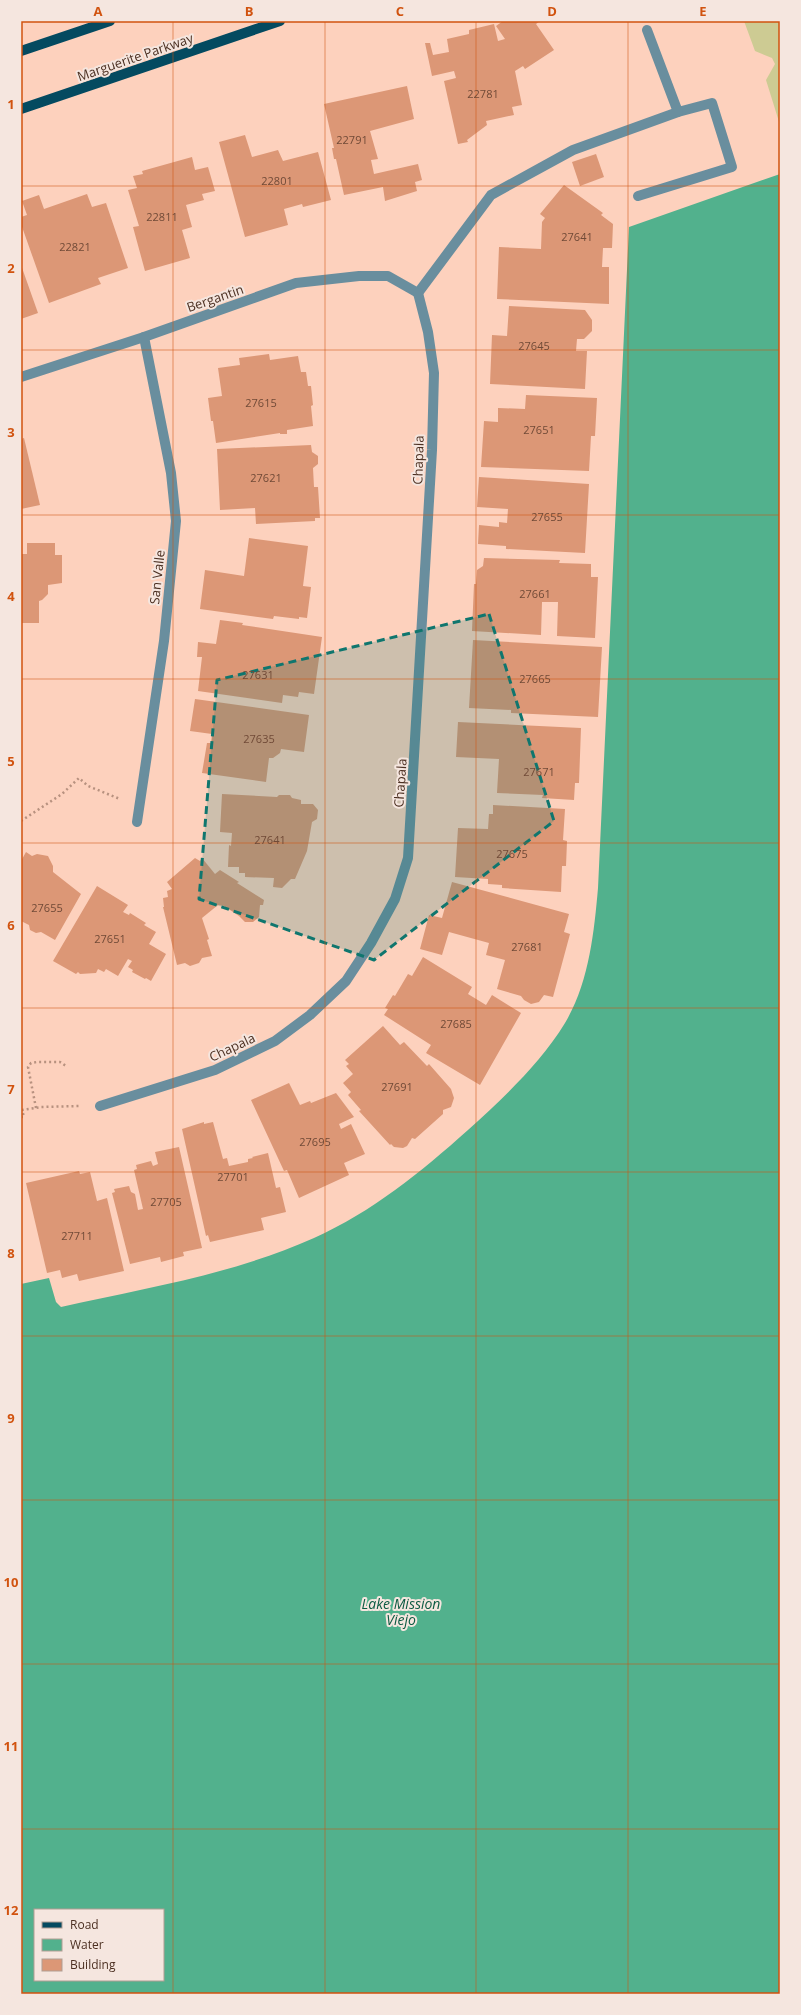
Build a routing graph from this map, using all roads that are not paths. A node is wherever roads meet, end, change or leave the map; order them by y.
1 (110, 21) edge
2 (280, 21) edge
3 (647, 30) dead end
4 (21, 51) edge
5 (21, 109) edge
6 (678, 112) junction
7 (638, 196) dead end
8 (418, 293) junction
9 (144, 336) junction
10 (21, 377) edge
11 (137, 822) dead end
12 (100, 1106) road end

1 - 4 main road
2 - 5 main road, Marguerite Parkway
3 - 6 street
6 - 7 street
6 - 8 street
8 - 9 street, Bergantin
8 - 12 street, Chapala
9 - 10 street, Bergantin
9 - 11 street, San Valle

